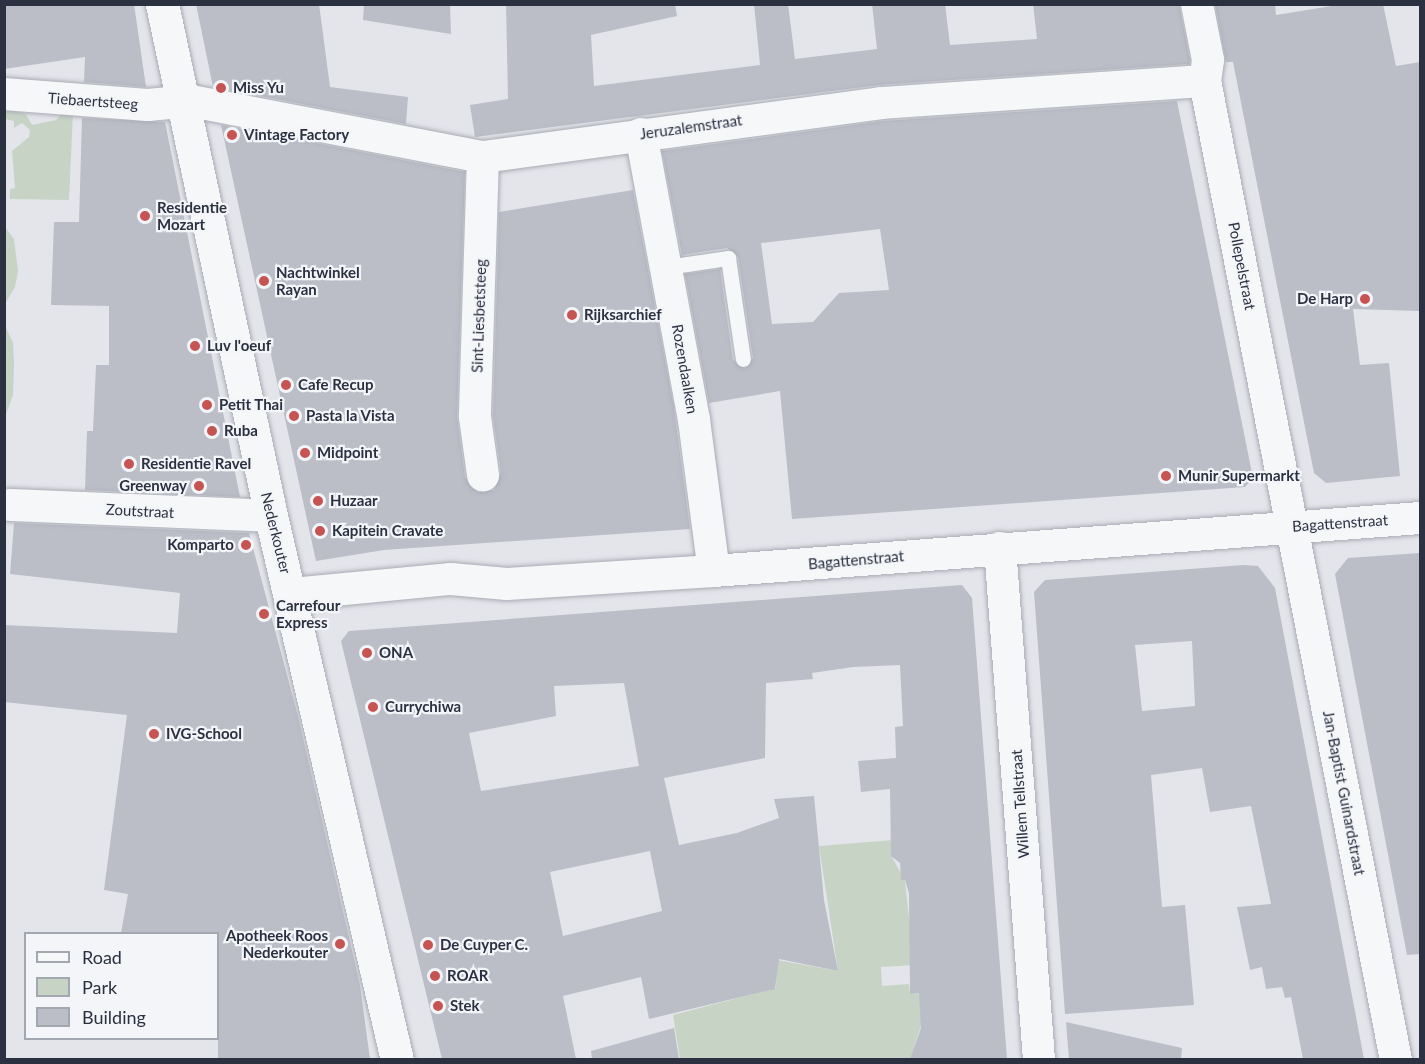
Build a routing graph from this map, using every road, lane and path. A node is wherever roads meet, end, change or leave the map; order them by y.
1 (162, 4) edge
2 (1197, 4) edge
3 (1205, 81) junction
4 (4, 94) edge
5 (181, 101) junction
6 (641, 134) junction
7 (483, 157) junction
8 (667, 267) junction
9 (743, 359) dead end
10 (483, 475) dead end
11 (7, 505) edge
12 (271, 516) junction
13 (1420, 518) edge
14 (1292, 527) junction
15 (1000, 548) junction
16 (714, 571) junction
17 (292, 594) junction
18 (397, 1059) edge
19 (1039, 1059) edge
20 (1396, 1059) edge

1 - 5 street, Nederkouter
2 - 3 street, Pollepelstraat
3 - 6 street, Jeruzalemstraat
3 - 14 street, Pollepelstraat
4 - 5 street, Tiebaertsteeg
5 - 7 street, Jeruzalemstraat
5 - 12 street, Nederkouter
6 - 7 street, Jeruzalemstraat
6 - 8 street, Rozendaalken
7 - 10 street, Sint-Liesbetsteeg
8 - 9 lane
8 - 16 street, Rozendaalken
11 - 12 street, Zoutstraat
12 - 17 street, Nederkouter
13 - 14 street, Bagattenstraat
14 - 15 street, Bagattenstraat
14 - 20 street, Jan-Baptist Guinardstraat
15 - 16 street, Bagattenstraat
15 - 19 street, Willem Tellstraat
16 - 17 street, Bagattenstraat
17 - 18 street, Nederkouter

